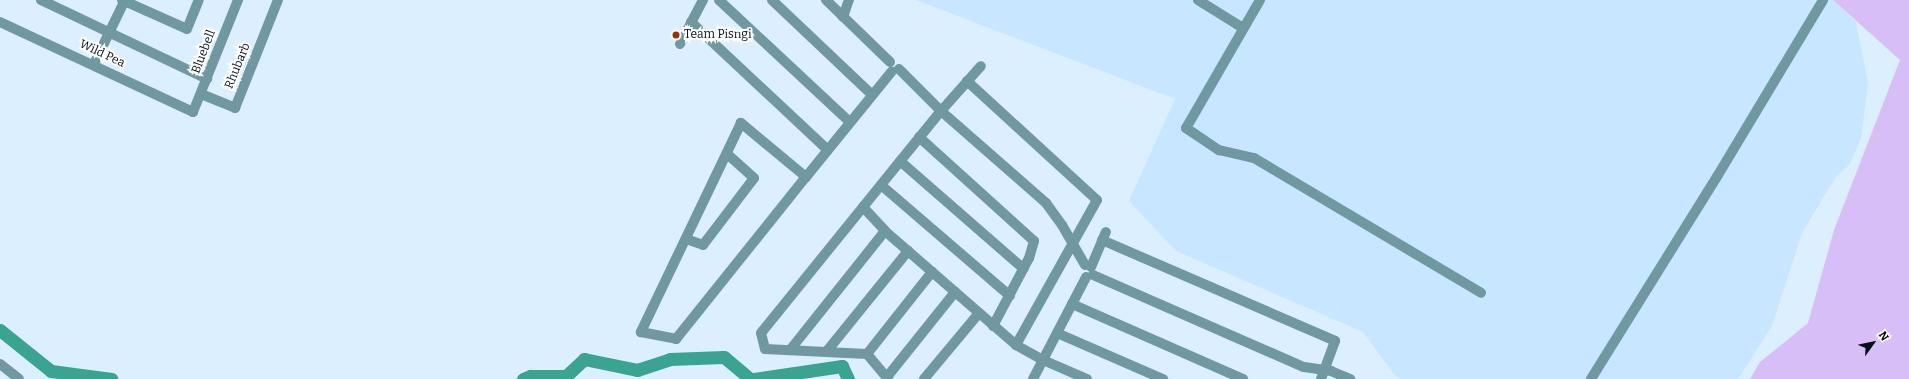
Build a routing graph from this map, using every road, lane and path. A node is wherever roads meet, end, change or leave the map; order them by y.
1 (41, 0) edge
2 (124, 0) edge
3 (199, 0) edge
4 (238, 0) edge
5 (278, 0) edge
6 (703, 0) edge
7 (719, 0) edge
8 (772, 0) edge
9 (826, 0) edge
10 (849, 0) edge
11 (1198, 0) edge
12 (1260, 0) edge
13 (1823, 0) edge
14 (843, 17) junction
15 (0, 22) edge
16 (691, 22) junction
17 (1243, 28) junction
18 (109, 32) junction
19 (680, 44) dead end
20 (94, 64) junction
21 (981, 66) dead end
22 (893, 67) junction
23 (208, 79) junction
24 (967, 81) junction
25 (201, 94) junction
26 (872, 95) junction
27 (941, 110) junction
28 (193, 112) joint
29 (850, 122) junction
30 (920, 137) junction
31 (828, 150) junction
32 (727, 154) junction
33 (900, 161) junction
34 (806, 177) junction
35 (881, 185) junction
36 (863, 207) junction
37 (885, 231) junction
38 (686, 239) junction
39 (1073, 244) junction
40 (908, 251) junction
41 (1024, 269) junction
42 (1089, 271) junction
43 (932, 272) junction
44 (955, 292) junction
45 (1481, 293) dead end
46 (1010, 296) junction
47 (1072, 304) junction
48 (979, 313) junction
49 (993, 326) junction
50 (1057, 334) junction
51 (1016, 345) junction
52 (790, 350) junction
53 (827, 351) junction
54 (867, 354) junction
55 (1043, 360) junction
56 (0, 364) edge
57 (6, 375) edge
58 (1322, 375) edge
59 (887, 378) edge
60 (19, 379) edge
61 (924, 379) edge
62 (1032, 379) edge
63 (1087, 379) edge
64 (1163, 379) edge
65 (1243, 379) edge
66 (1350, 379) edge
67 (1591, 379) edge

1 - 18 street
2 - 3 street
2 - 18 street
4 - 23 street, Bluebell
5 - 25 street, Rhubarb
6 - 16 street
7 - 29 street
8 - 26 street
9 - 14 street
10 - 14 street
11 - 17 street
12 - 17 street
13 - 67 street
14 - 22 street
15 - 20 street, Wild Pea
16 - 19 street
16 - 31 street
17 - 45 street
18 - 20 street
18 - 23 street
20 - 28 street, Wild Pea
21 - 24 street
22 - 26 street
22 - 27 street
23 - 25 street, Bluebell
24 - 27 street
24 - 39 street
25 - 28 street, Bluebell
26 - 29 street
27 - 30 street
27 - 39 street
29 - 31 street
30 - 33 street
30 - 41 street
31 - 34 street
32 - 34 street
32 - 38 street
32 - 38 street
33 - 35 street
33 - 41 street
34 - 38 street
35 - 36 street
35 - 46 street
36 - 37 street
36 - 52 street
37 - 40 street
37 - 52 street
39 - 42 street
39 - 51 street
40 - 43 street
40 - 53 street
41 - 46 street
42 - 47 street
42 - 58 street
42 - 58 street
43 - 44 street
43 - 54 street
44 - 48 street
44 - 59 street
46 - 49 street
47 - 50 street
47 - 65 street
48 - 49 street
48 - 61 street
49 - 51 street
50 - 55 street
50 - 64 street
51 - 55 street
52 - 53 street
53 - 54 street
54 - 59 street
55 - 62 street
55 - 63 street
56 - 57 street
57 - 60 street
58 - 66 street

